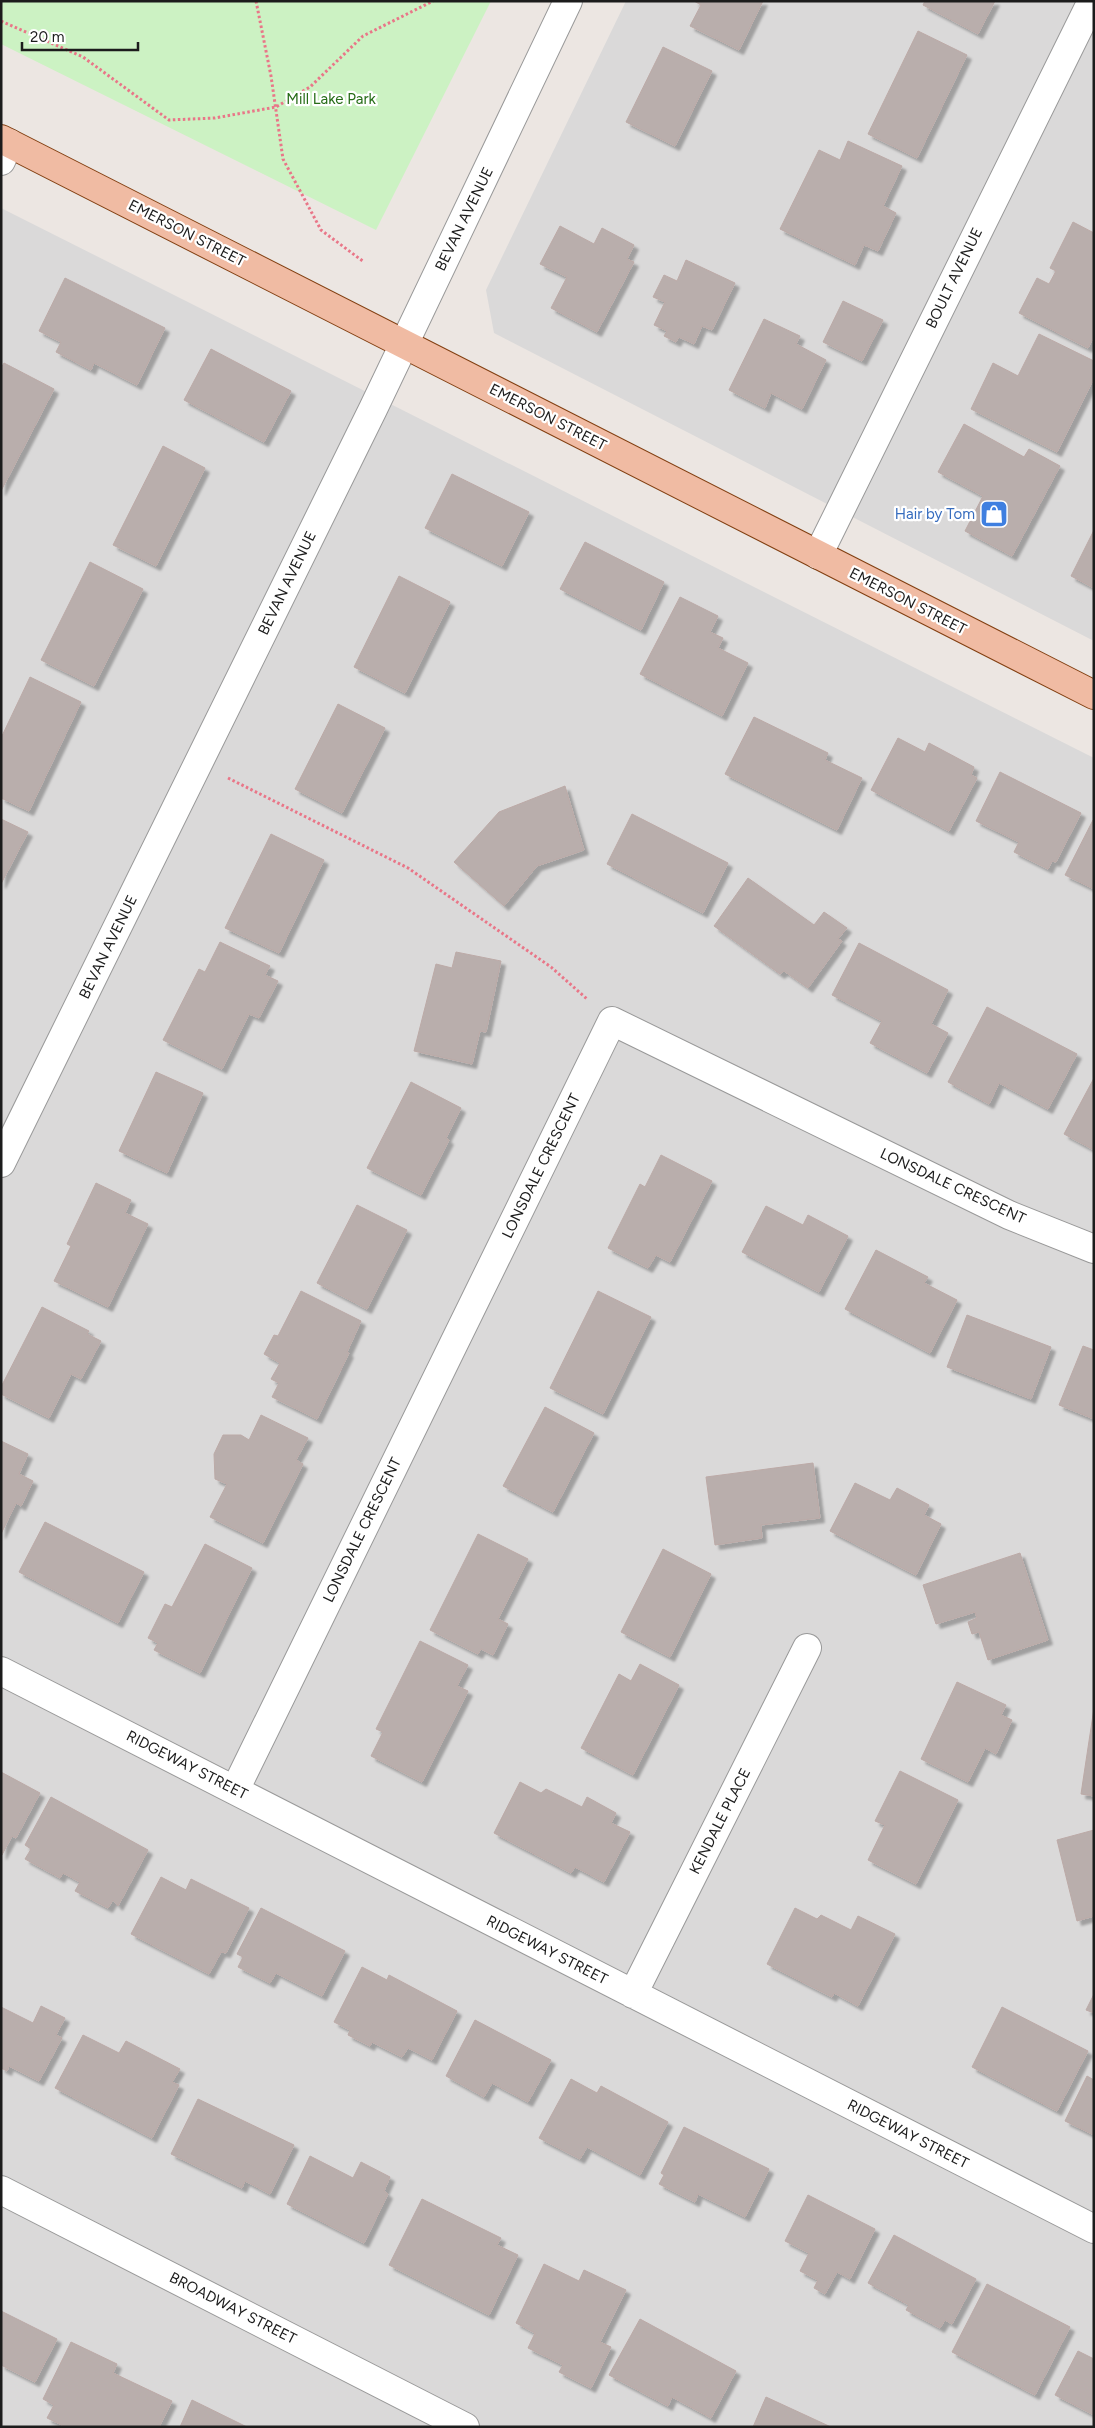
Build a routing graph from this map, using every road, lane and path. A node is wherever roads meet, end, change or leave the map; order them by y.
1 (256, 1) edge
2 (433, 1) edge
3 (568, 1) edge
4 (1092, 1) edge
5 (1, 22) edge
6 (276, 107) junction
7 (4, 148) edge
8 (364, 262) dead end
9 (404, 344) junction
10 (818, 555) junction
11 (1094, 695) edge
12 (199, 763) junction
13 (612, 1021) junction
14 (1, 1163) edge
15 (1094, 1249) edge
16 (807, 1648) dead end
17 (1, 1670) edge
18 (235, 1790) junction
19 (633, 1994) junction
20 (1, 2190) edge
21 (1094, 2229) edge
22 (465, 2427) edge

1 - 6 path
2 - 6 path
3 - 9 street, BEVAN AVENUE
4 - 10 street, BOULT AVENUE
5 - 6 path
6 - 8 path
7 - 9 main road, EMERSON STREET
9 - 10 main road, EMERSON STREET
9 - 12 street, BEVAN AVENUE
10 - 11 main road, EMERSON STREET
12 - 13 path
12 - 14 street, BEVAN AVENUE
13 - 15 street, LONSDALE CRESCENT
13 - 18 street, LONSDALE CRESCENT
16 - 19 street, KENDALE PLACE
17 - 18 street, RIDGEWAY STREET
18 - 19 street, RIDGEWAY STREET
19 - 21 street, RIDGEWAY STREET
20 - 22 street, BROADWAY STREET

